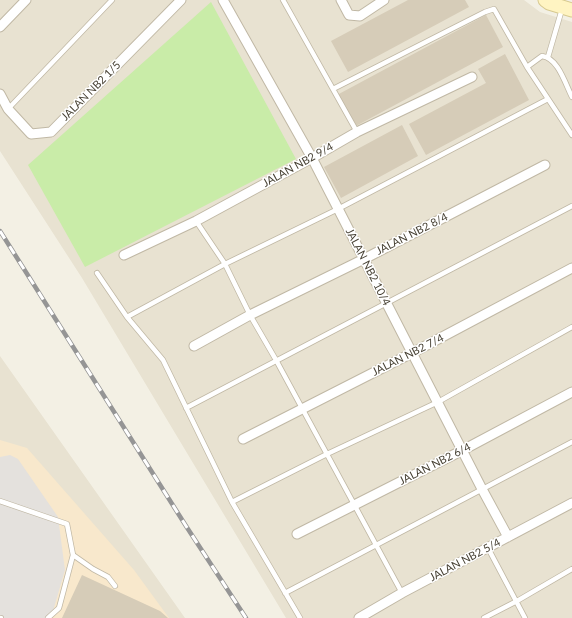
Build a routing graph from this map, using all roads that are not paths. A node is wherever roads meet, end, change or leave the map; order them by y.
1 (26, 0) edge
2 (112, 0) edge
3 (181, 0) edge
4 (223, 0) edge
5 (283, 0) edge
6 (341, 0) edge
7 (384, 0) edge
8 (544, 0) edge
9 (567, 9) edge
10 (0, 27) edge
11 (548, 57) junction
12 (527, 67) junction
13 (472, 76) dead end
14 (333, 89) junction
15 (0, 94) edge
16 (572, 97) edge
17 (548, 99) junction
18 (8, 109) junction
19 (357, 132) junction
20 (572, 135) edge
21 (312, 158) junction
22 (544, 165) dead end
23 (572, 206) edge
24 (338, 209) junction
25 (196, 221) junction
26 (124, 255) dead end
27 (364, 259) junction
28 (225, 264) junction
29 (572, 268) edge
30 (97, 273) dead end
31 (387, 304) junction
32 (250, 315) junction
33 (127, 316) junction
34 (572, 327) edge
35 (194, 346) dead end
36 (412, 353) junction
37 (276, 360) junction
38 (572, 392) edge
39 (438, 402) junction
40 (186, 408) junction
41 (303, 408) junction
42 (243, 439) dead end
43 (572, 442) edge
44 (463, 450) junction
45 (327, 454) junction
46 (482, 489) junction
47 (0, 501) edge
48 (232, 502) junction
49 (572, 503) edge
50 (354, 505) junction
51 (297, 534) dead end
52 (508, 537) junction
53 (377, 545) junction
54 (488, 548) junction
55 (73, 555) junction
56 (572, 569) edge
57 (115, 586) dead end
58 (285, 593) junction
59 (402, 593) junction
60 (517, 601) junction
61 (48, 618) edge
62 (300, 618) edge
63 (359, 618) edge
64 (484, 618) edge
65 (525, 618) edge

1 - 10 street
2 - 18 lane
3 - 18 street, JALAN NB2 1/5
4 - 21 street, JALAN NB2 10/4
5 - 14 lane
6 - 7 street
8 - 9 street
9 - 11 lane
11 - 12 lane
11 - 16 lane
12 - 14 lane
12 - 17 lane
13 - 19 street, JALAN NB2 9/4
14 - 19 lane
15 - 18 street, JALAN NB2 1/5
17 - 20 lane
17 - 24 lane
19 - 21 street, JALAN NB2 9/4
21 - 24 street, JALAN NB2 10/4
21 - 25 street, JALAN NB2 9/4
22 - 27 street, JALAN NB2 8/4
23 - 31 lane
24 - 27 street, JALAN NB2 10/4
24 - 28 lane
25 - 26 street, JALAN NB2 9/4
25 - 28 lane
27 - 31 street, JALAN NB2 10/4
27 - 32 street, JALAN NB2 8/4
28 - 32 lane
28 - 33 lane
29 - 36 street, JALAN NB2 7/4
30 - 33 lane
31 - 36 street, JALAN NB2 10/4
31 - 37 lane
32 - 35 street, JALAN NB2 8/4
32 - 37 lane
33 - 40 lane
34 - 39 lane
36 - 39 street, JALAN NB2 10/4
36 - 41 street, JALAN NB2 7/4
37 - 40 lane
37 - 41 lane
38 - 44 street, JALAN NB2 6/4
39 - 44 street, JALAN NB2 10/4
39 - 45 lane
40 - 48 lane
41 - 42 street, JALAN NB2 7/4
41 - 45 lane
43 - 46 lane
44 - 46 street, JALAN NB2 10/4
44 - 50 street, JALAN NB2 6/4
45 - 48 lane
45 - 50 lane
46 - 52 street, JALAN NB2 10/4
46 - 53 lane
47 - 55 lane
48 - 58 lane
49 - 52 street, JALAN NB2 5/4
50 - 51 street, JALAN NB2 6/4
50 - 53 lane
52 - 54 street, JALAN NB2 5/4
53 - 58 lane
53 - 59 lane
54 - 59 street, JALAN NB2 5/4
54 - 60 lane
55 - 57 lane
55 - 61 lane
56 - 60 lane
58 - 62 lane
59 - 63 street, JALAN NB2 5/4
60 - 64 lane
60 - 65 lane

